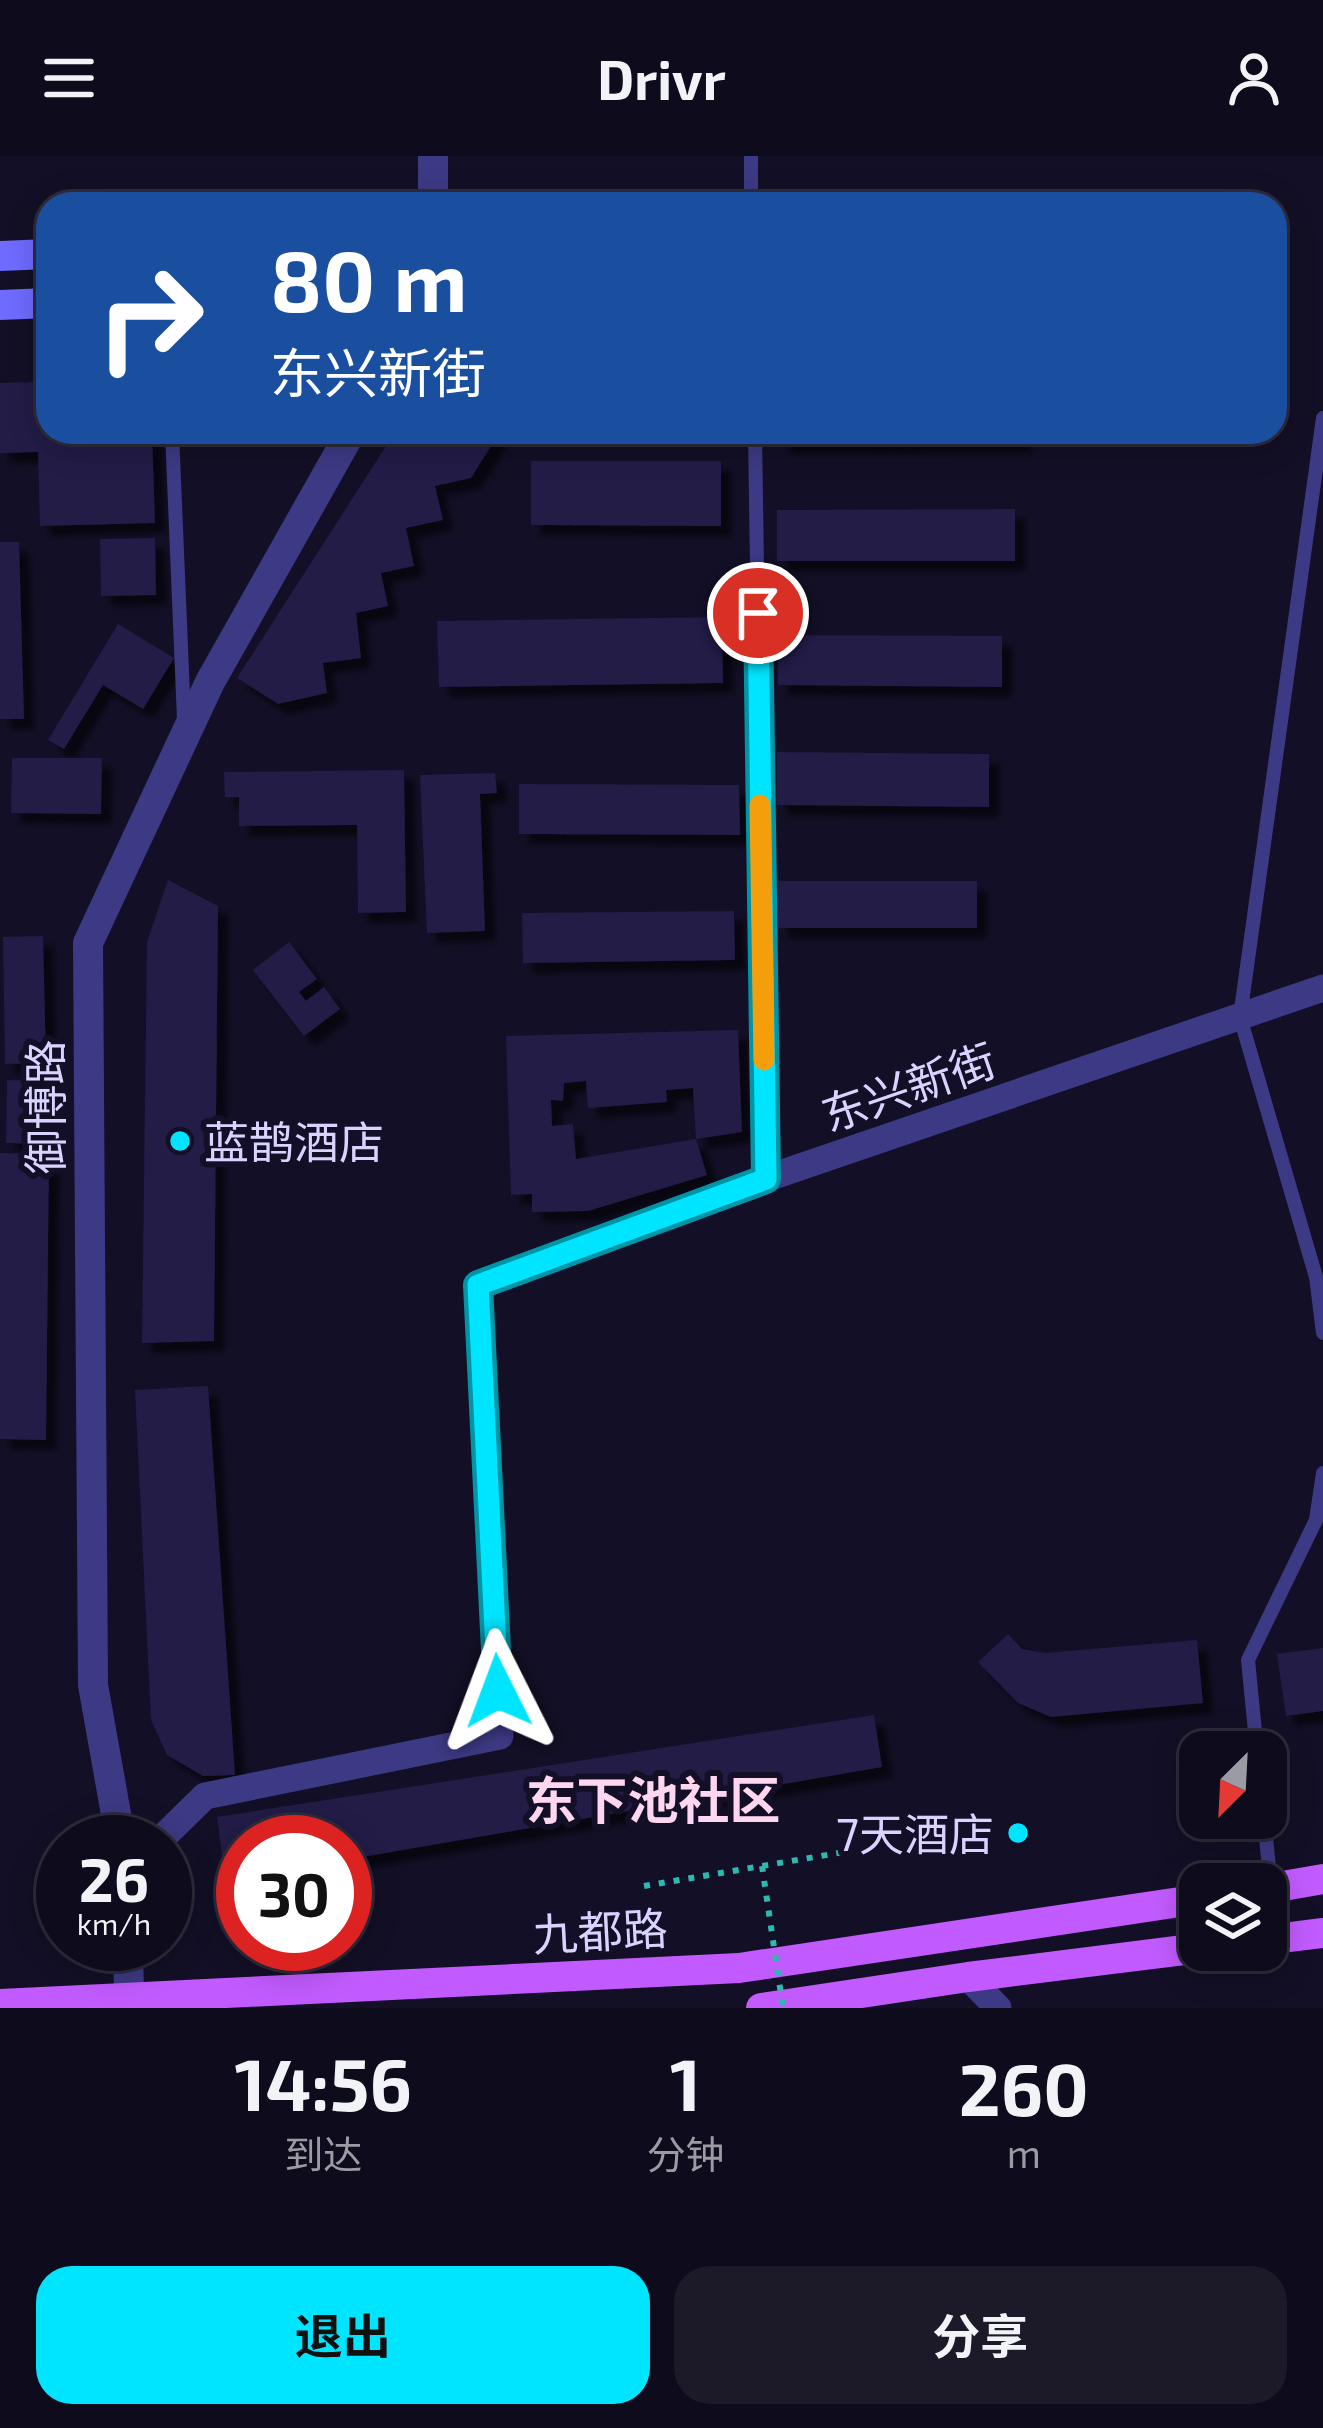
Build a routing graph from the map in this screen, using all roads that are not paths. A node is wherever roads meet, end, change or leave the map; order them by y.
1 (433, 156) edge
2 (751, 156) edge
3 (433, 192) edge
4 (752, 192) edge
5 (36, 254) edge
6 (0, 256) edge
7 (36, 304) edge
8 (0, 305) edge
9 (1323, 418) edge
10 (173, 444) edge
11 (344, 444) edge
12 (755, 444) edge
13 (185, 736) junction
14 (1323, 988) edge
15 (1240, 1017) junction
16 (766, 1179) junction
17 (1323, 1333) edge
18 (1323, 1473) edge
19 (1255, 1731) edge
20 (117, 1815) edge
21 (186, 1815) edge
22 (1323, 1879) edge
23 (1287, 1886) edge
24 (1179, 1902) edge
25 (1323, 1933) edge
26 (1287, 1937) edge
27 (1179, 1951) edge
28 (128, 1971) edge
29 (968, 1976) junction
30 (129, 1998) junction
31 (0, 2004) edge
32 (761, 2008) edge
33 (998, 2008) edge

1 - 3 street
2 - 4 lane
5 - 6 main road
7 - 8 main road
9 - 15 lane
10 - 13 lane
11 - 13 street, 御博路
12 - 16 lane
13 - 20 street, 御博路
14 - 15 street, 东兴新街
15 - 16 street, 东兴新街
15 - 17 lane
16 - 21 street, 东兴新街
18 - 19 lane
22 - 23 main road
24 - 30 main road, 九都路
25 - 26 main road
27 - 29 main road
28 - 30 street
29 - 32 main road
29 - 33 street
30 - 31 main road, 九都路

